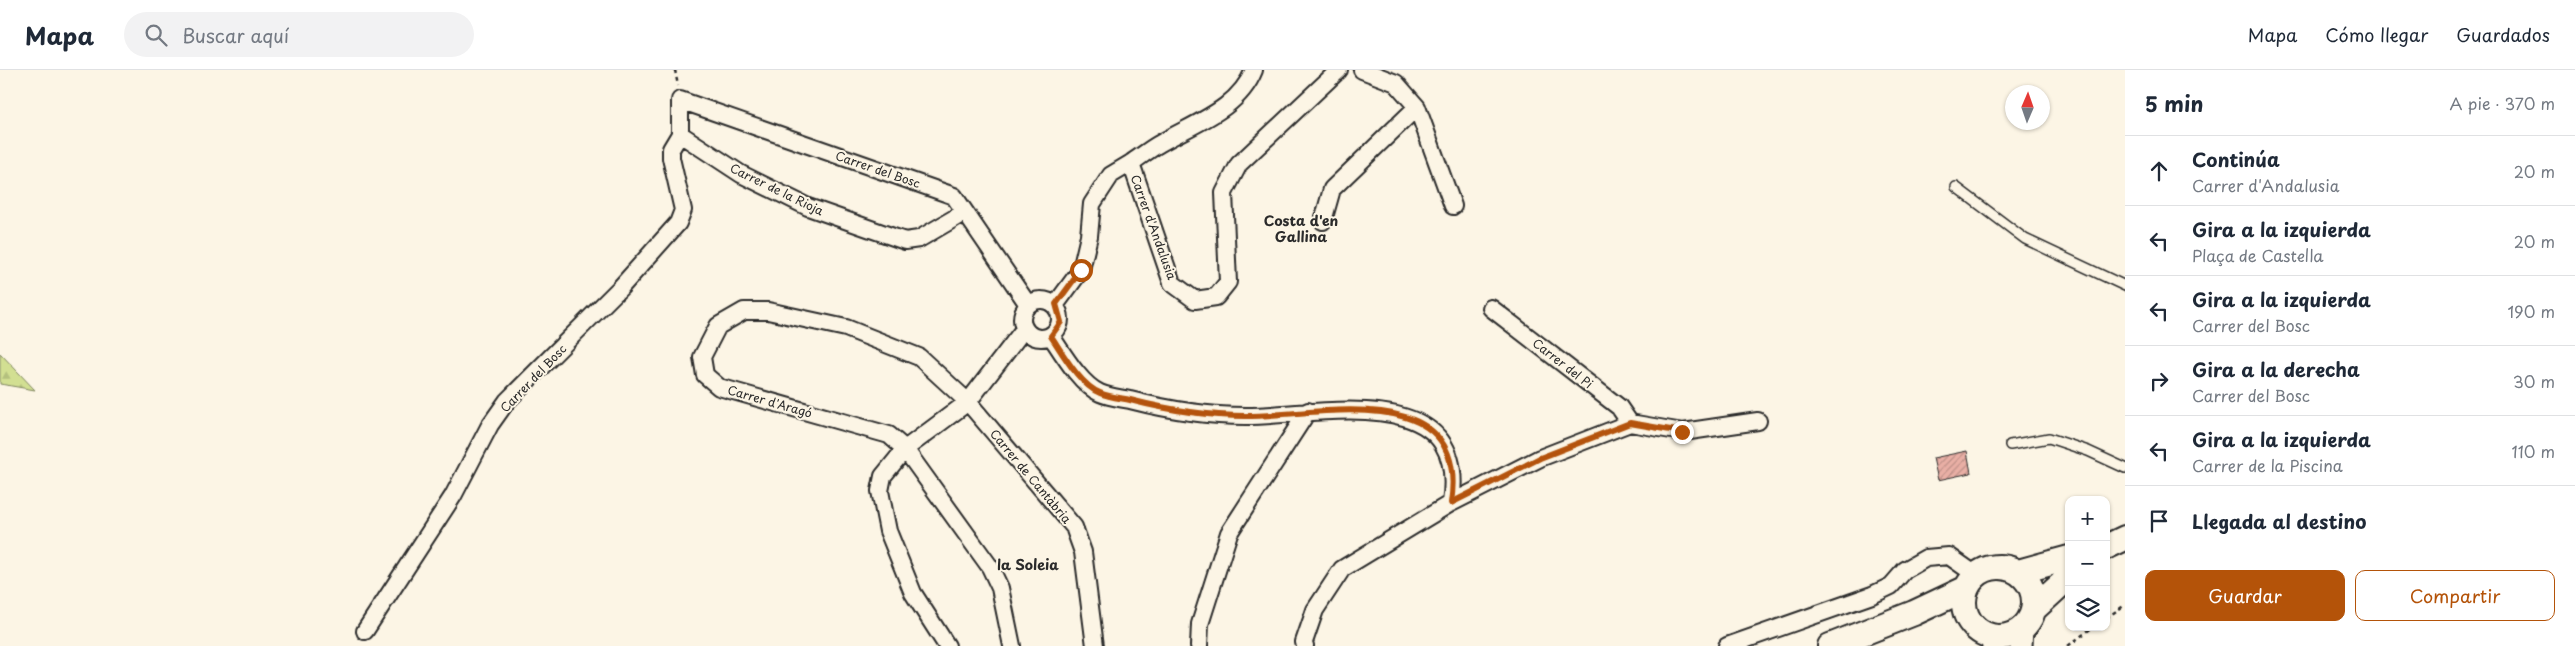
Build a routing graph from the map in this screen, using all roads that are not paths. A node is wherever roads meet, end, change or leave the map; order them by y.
1 (1254, 70) edge
2 (1339, 70) edge
3 (1362, 70) edge
4 (1417, 107) junction
5 (680, 134) junction
6 (1131, 163) junction
7 (1956, 187) dead end
8 (1453, 206) dead end
9 (964, 212) junction
10 (1323, 221) dead end
11 (2125, 286) edge
12 (1027, 303) junction
13 (1056, 304) junction
14 (1491, 308) dead end
15 (1024, 330) junction
16 (1051, 336) junction
17 (968, 402) junction
18 (1308, 411) junction
19 (1758, 421) dead end
20 (1630, 423) junction
21 (2010, 445) dead end
22 (905, 449) junction
23 (2125, 468) edge
24 (1451, 503) junction
25 (2125, 538) edge
26 (2110, 545) edge
27 (2065, 559) edge
28 (2018, 572) junction
29 (1971, 581) junction
30 (2065, 582) edge
31 (1914, 613) junction
32 (2025, 628) edge
33 (365, 631) dead end
34 (1985, 636) edge
35 (947, 646) edge
36 (1012, 646) edge
37 (1095, 646) edge
38 (1199, 646) edge
39 (1305, 646) edge
40 (1727, 646) edge
41 (1830, 646) edge

1 - 6 street
2 - 6 street, Carrer d'Andalusia
3 - 4 street
4 - 8 street
4 - 10 street
5 - 9 street, Carrer de la Rioja
5 - 9 street, Carrer del Bosc
5 - 33 street, Carrer del Bosc
6 - 13 street, Carrer d'Andalusia
7 - 11 lane
9 - 12 street, Carrer del Bosc
12 - 13 street
12 - 15 street
13 - 16 street
14 - 20 street, Carrer del Pi
15 - 16 street
15 - 17 street
16 - 18 street
17 - 22 street
17 - 22 street, Carrer d'Aragó
17 - 37 street, Carrer de Cantàbria
18 - 24 street
18 - 38 street
19 - 20 street
20 - 24 street
21 - 23 lane
22 - 35 street
22 - 36 street, Carrer d'Aragó
24 - 39 street
25 - 26 main road
27 - 28 main road
28 - 29 main road
28 - 32 main road
29 - 31 main road
29 - 34 main road
29 - 40 street
30 - 32 main road
31 - 34 main road
31 - 41 main road
32 - 34 main road

